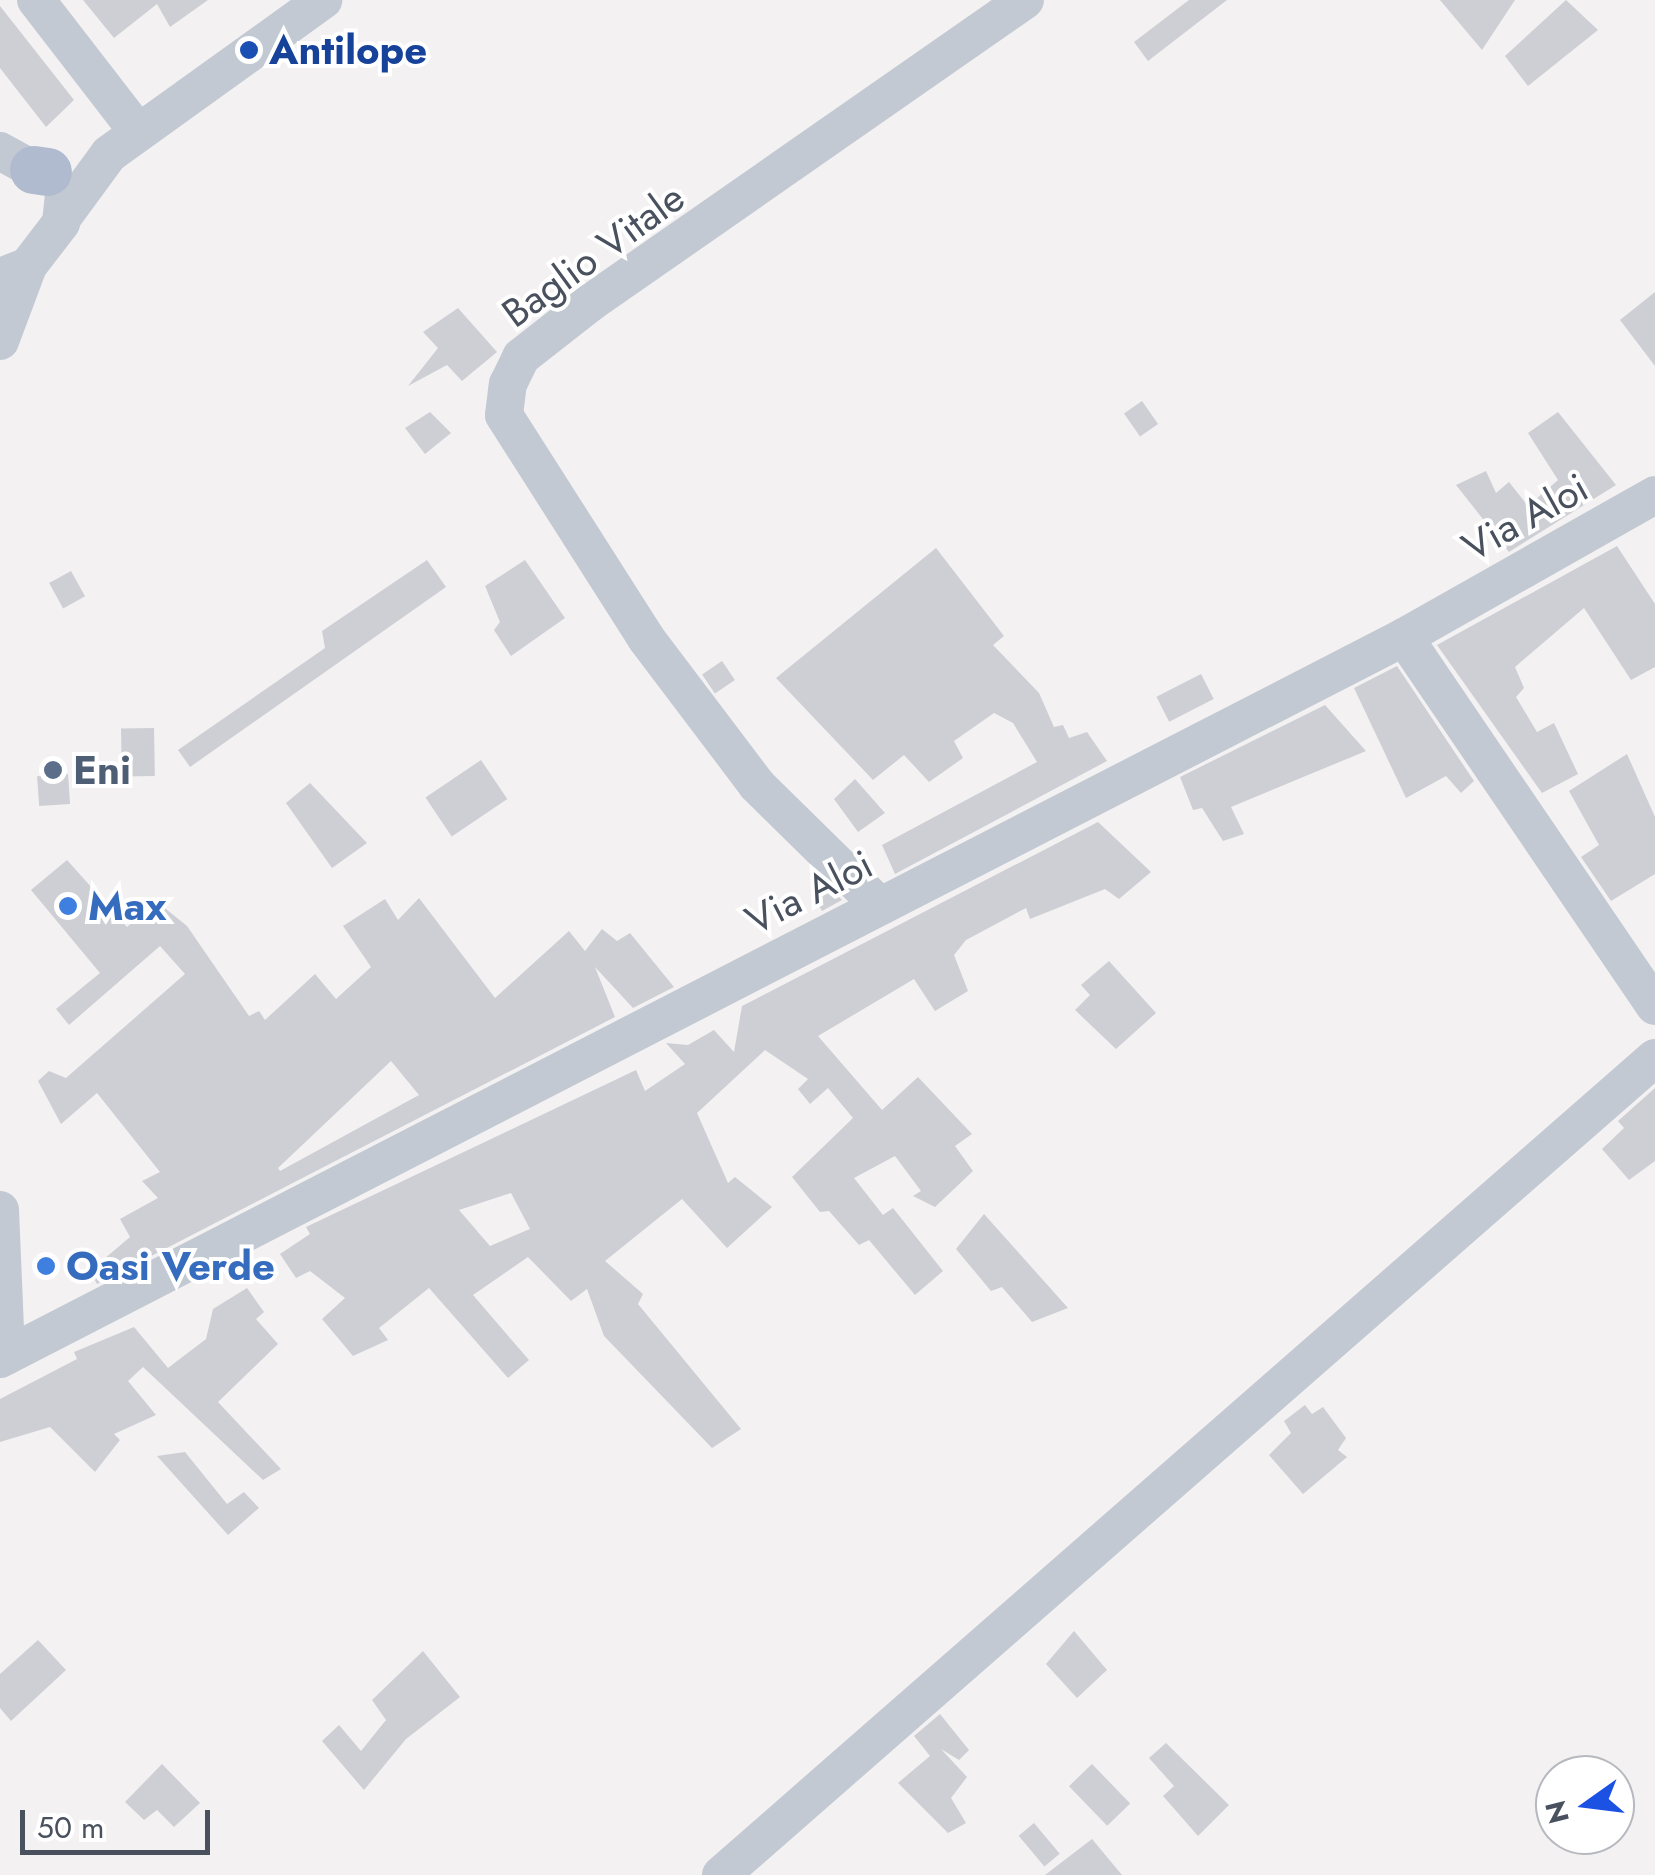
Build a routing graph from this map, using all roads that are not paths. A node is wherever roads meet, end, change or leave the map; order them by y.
1 (36, 0) edge
2 (322, 0) edge
3 (1025, 0) edge
4 (124, 143) junction
5 (29, 179) edge
6 (14, 271) edge
7 (0, 341) edge
8 (1655, 496) edge
9 (1404, 637) junction
10 (880, 906) junction
11 (1655, 1006) edge
12 (1655, 1058) edge
13 (0, 1210) edge
14 (3, 1357) edge
15 (720, 1875) edge

1 - 4 street
2 - 4 street
3 - 10 street, Baglio Vitale
4 - 5 street
5 - 6 street
6 - 7 street
8 - 9 street, Via Aloi
9 - 10 street, Via Aloi
9 - 11 street
10 - 14 street, Via Aloi
12 - 15 street
13 - 14 street

